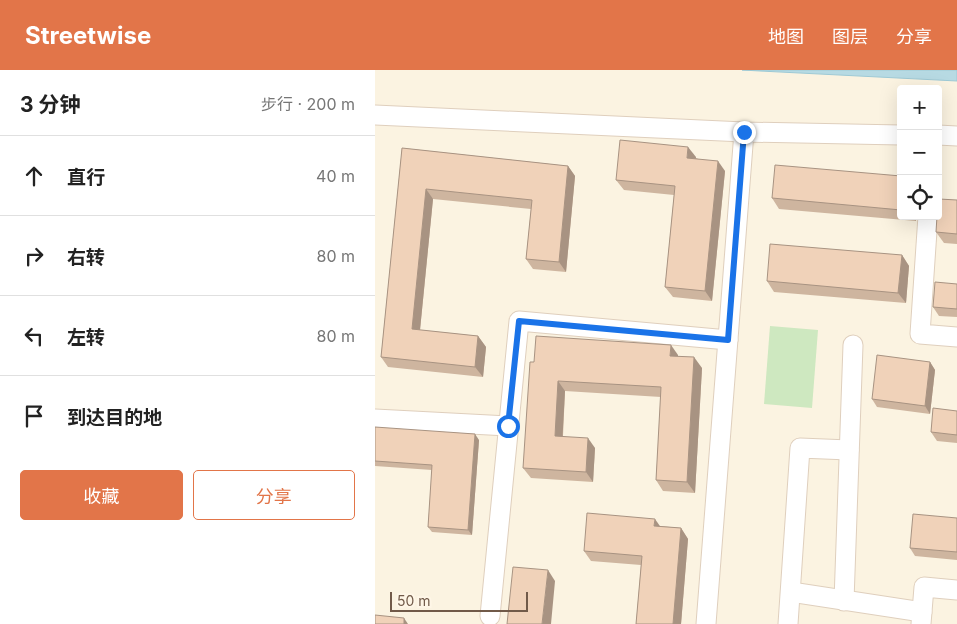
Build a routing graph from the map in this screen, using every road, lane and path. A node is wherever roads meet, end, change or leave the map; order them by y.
1 (375, 115) edge
2 (744, 132) junction
3 (897, 135) edge
4 (942, 135) edge
5 (957, 136) edge
6 (927, 220) edge
7 (957, 337) edge
8 (728, 340) junction
9 (853, 345) dead end
10 (375, 419) edge
11 (508, 426) junction
12 (849, 450) junction
13 (957, 590) edge
14 (791, 592) junction
15 (844, 601) junction
16 (490, 616) dead end
17 (922, 618) edge
18 (706, 624) edge
19 (788, 624) edge

1 - 2 street
2 - 3 street
2 - 8 street
4 - 5 street
6 - 7 street
8 - 11 street
8 - 18 street
9 - 12 street
10 - 11 street
11 - 16 street
12 - 14 street
12 - 15 street
13 - 17 street
14 - 15 street
14 - 19 street
15 - 17 street

